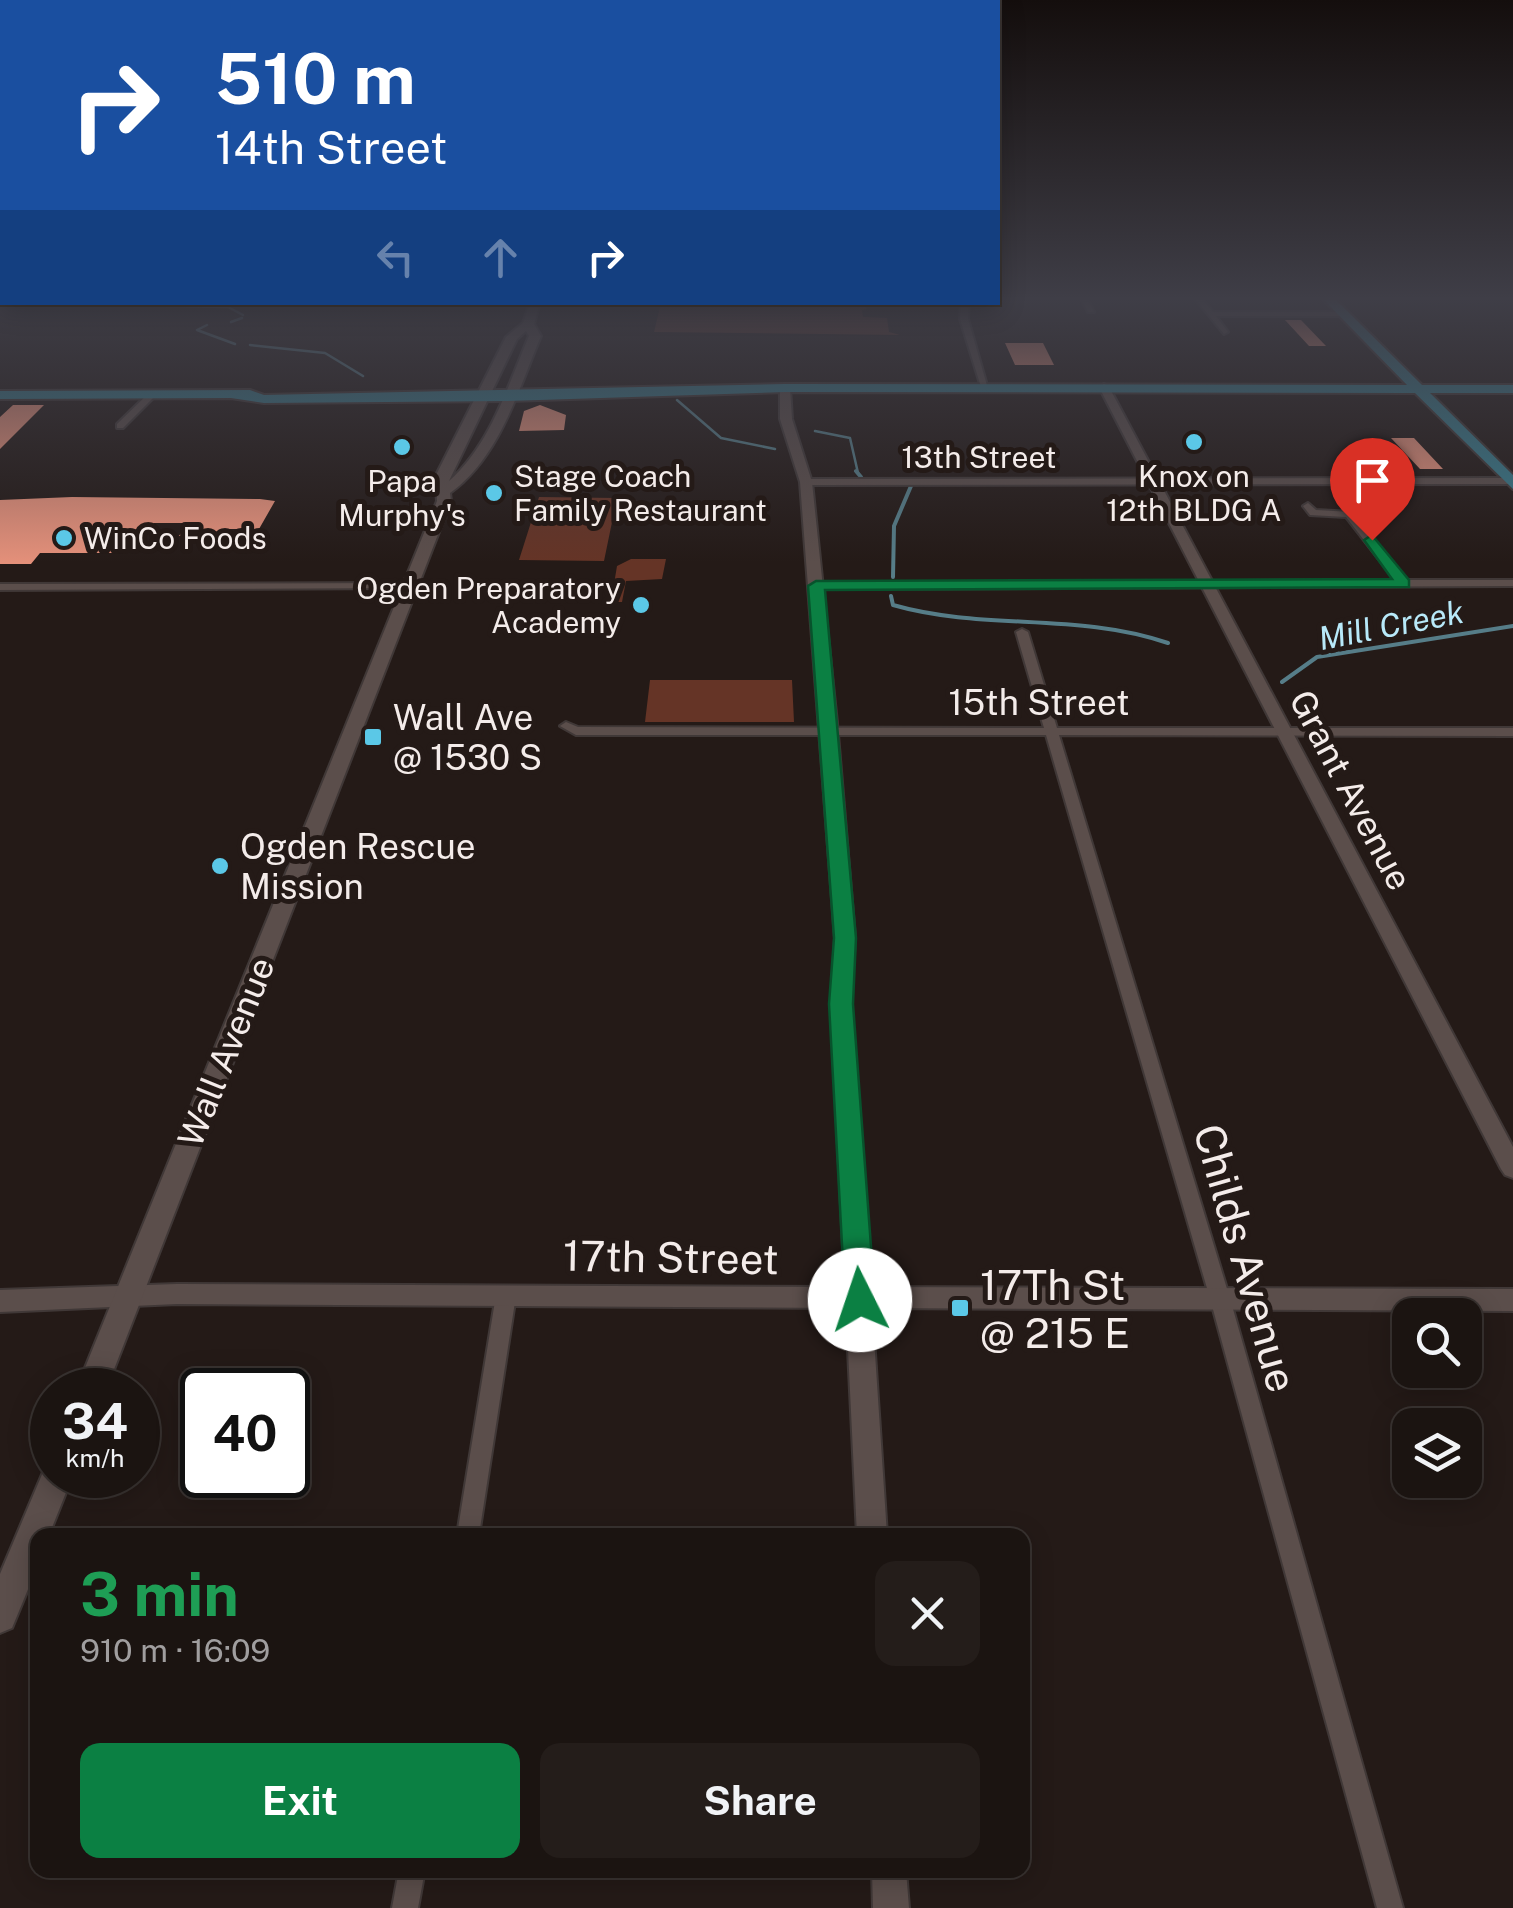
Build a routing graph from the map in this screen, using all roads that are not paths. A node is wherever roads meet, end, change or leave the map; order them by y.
1 (488, 385) edge
2 (513, 385) edge
3 (1254, 385) edge
4 (1413, 385) edge
5 (985, 387) joint
6 (1104, 387) junction
7 (785, 388) junction
8 (484, 394) junction
9 (509, 394) junction
10 (0, 395) edge
11 (152, 395) junction
12 (120, 426) dead end
13 (1154, 481) junction
14 (806, 482) junction
15 (1512, 482) edge
16 (446, 490) junction
17 (1308, 506) dead end
18 (1206, 584) junction
19 (1403, 584) junction
20 (1513, 584) edge
21 (409, 585) junction
22 (0, 586) edge
23 (816, 586) junction
24 (1022, 632) dead end
25 (566, 726) dead end
26 (829, 732) junction
27 (1052, 732) junction
28 (1284, 732) junction
29 (1513, 732) edge
30 (1513, 1169) edge
31 (506, 1295) junction
32 (128, 1299) junction
33 (860, 1300) junction
34 (1513, 1300) edge
35 (0, 1301) edge
36 (1221, 1302) junction
37 (100, 1368) edge
38 (48, 1498) edge
39 (36, 1528) edge
40 (469, 1528) edge
41 (872, 1528) edge
42 (30, 1542) edge
43 (0, 1616) edge
44 (411, 1878) edge
45 (890, 1878) edge
46 (405, 1908) edge
47 (892, 1908) edge
48 (1390, 1908) edge

1 - 8 main road, Wall Avenue
2 - 9 main road, Wall Avenue
3 - 6 main road
4 - 15 main road
5 - 6 main road
5 - 7 main road
6 - 13 street, Grant Avenue
7 - 9 main road
7 - 14 street
8 - 9 main road
8 - 11 main road
8 - 16 main road, Wall Avenue
9 - 16 main road, Wall Avenue
10 - 11 main road
11 - 12 street
13 - 14 street, 13th Street
13 - 15 street, 13th Street
13 - 18 street, Grant Avenue
14 - 23 street
16 - 21 main road, Wall Avenue
17 - 19 street
18 - 19 street
18 - 23 street
18 - 28 street, Grant Avenue
19 - 20 street
21 - 22 street
21 - 32 main road, Wall Avenue
23 - 26 street
24 - 27 street, Childs Avenue
25 - 26 street, 15th Street
26 - 27 street, 15th Street
26 - 33 street
27 - 28 street, 15th Street
27 - 36 street, Childs Avenue
28 - 29 street, 15th Street
28 - 30 street, Grant Avenue
31 - 32 street, 17th Street
31 - 33 street, 17th Street
31 - 40 street
32 - 35 street, 17th Street
32 - 37 main road, Wall Avenue
33 - 36 street, 17th Street
33 - 41 street
34 - 36 street, 17th Street
36 - 48 street, Childs Avenue
38 - 39 main road
42 - 43 main road
44 - 46 street
45 - 47 street

